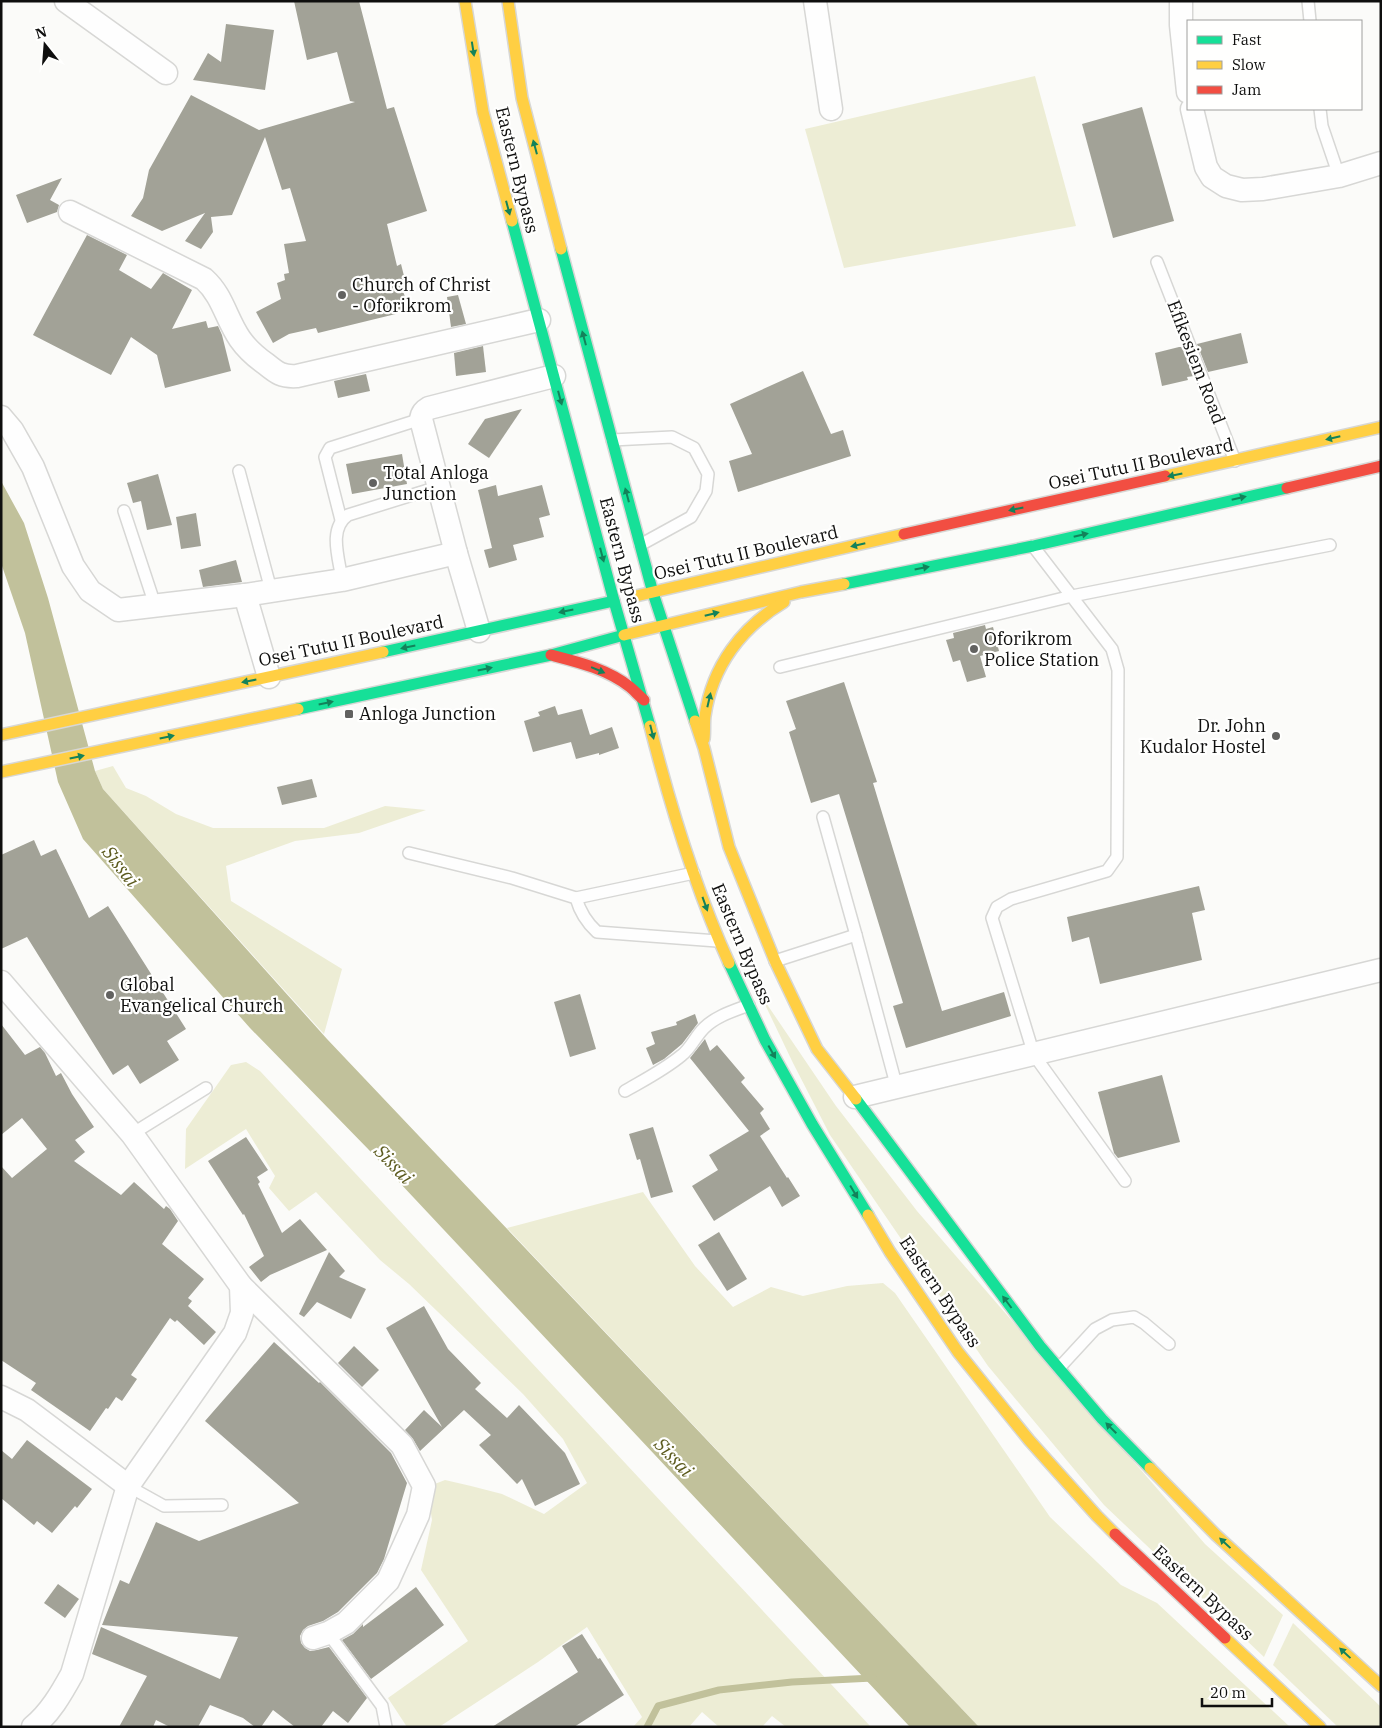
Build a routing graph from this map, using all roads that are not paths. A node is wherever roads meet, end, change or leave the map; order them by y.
1 (66, 1) edge
2 (465, 1) edge
3 (508, 1) edge
4 (815, 1) edge
5 (1181, 1) edge
6 (1308, 1) edge
7 (1310, 20) edge
8 (166, 73) dead end
9 (1187, 82) edge
10 (831, 109) dead end
11 (1192, 110) edge
12 (1320, 110) edge
13 (1381, 163) edge
14 (1339, 176) junction
15 (70, 212) dead end
16 (1157, 262) dead end
17 (539, 320) junction
18 (554, 376) junction
19 (1, 417) edge
20 (420, 419) junction
21 (1381, 427) edge
22 (612, 440) junction
23 (1235, 461) junction
24 (1381, 466) edge
25 (238, 471) dead end
26 (438, 487) junction
27 (124, 511) dead end
28 (341, 520) junction
29 (640, 545) junction
30 (1330, 545) dead end
31 (1033, 546) junction
32 (456, 553) junction
33 (342, 580) junction
34 (271, 590) junction
35 (801, 592) junction
36 (653, 593) junction
37 (245, 595) junction
38 (1072, 596) junction
39 (614, 601) junction
40 (155, 605) junction
41 (665, 626) junction
42 (479, 632) junction
43 (624, 635) junction
44 (552, 655) junction
45 (780, 667) dead end
46 (269, 677) junction
47 (644, 700) junction
48 (1, 734) edge
49 (704, 748) junction
50 (1, 772) edge
51 (823, 817) dead end
52 (409, 853) dead end
53 (694, 873) junction
54 (576, 898) junction
55 (856, 934) junction
56 (719, 941) junction
57 (775, 961) junction
58 (1381, 970) edge
59 (1, 982) edge
60 (749, 1005) junction
61 (1034, 1055) junction
62 (206, 1088) dead end
63 (897, 1088) junction
64 (625, 1091) dead end
65 (855, 1097) junction
66 (132, 1134) junction
67 (1125, 1181) dead end
68 (241, 1286) junction
69 (1169, 1344) dead end
70 (1059, 1368) junction
71 (1, 1397) edge
72 (128, 1486) junction
73 (222, 1505) dead end
74 (321, 1635) joint
75 (1381, 1686) edge
76 (32, 1727) edge
77 (386, 1727) edge
78 (1320, 1727) edge

1 - 8 street
2 -> 17 main road, Eastern Bypass
22 -> 3 main road, Eastern Bypass
4 - 10 street
5 - 9 street
6 - 7 lane
11 - 14 street
12 - 14 lane
13 - 14 street
15 - 17 street
16 - 23 lane, Efikesiem Road
17 - 18 main road, Eastern Bypass
18 - 20 street
18 -> 39 main road, Eastern Bypass
19 - 40 street
20 - 26 street
20 - 28 lane
21 -> 23 main road, Osei Tutu II Boulevard
29 -> 22 main road, Eastern Bypass
22 - 29 lane
23 -> 36 main road, Osei Tutu II Boulevard
31 -> 24 main road
25 - 34 lane
26 - 28 lane
26 - 32 street
27 - 40 lane
28 - 33 lane
29 - 36 main road, Eastern Bypass
30 - 38 lane
35 -> 31 main road
31 - 38 lane
32 - 33 street
32 - 42 street
33 - 34 street
34 - 37 street
41 -> 35 main road
49 -> 35 main road
36 - 39 main road, Osei Tutu II Boulevard
36 - 41 main road, Eastern Bypass
37 - 40 street
37 - 46 street
38 - 45 lane
38 - 61 lane
39 -> 42 main road, Osei Tutu II Boulevard
39 - 43 main road, Eastern Bypass
41 - 43 main road
41 - 49 main road, Eastern Bypass
42 -> 46 main road, Osei Tutu II Boulevard
43 - 44 main road
43 - 47 main road, Eastern Bypass
44 -> 47 main road
50 -> 44 main road
46 -> 48 main road, Osei Tutu II Boulevard
47 -> 53 main road, Eastern Bypass
49 - 57 main road, Eastern Bypass
51 - 55 lane
52 - 54 lane
53 - 54 lane
53 -> 56 main road, Eastern Bypass
54 - 56 lane
55 - 57 lane
55 - 63 lane
56 - 60 main road, Eastern Bypass
57 - 65 main road, Eastern Bypass
58 - 61 street
59 - 66 street
60 - 64 lane
60 -> 78 main road, Eastern Bypass
61 - 63 street
61 - 67 lane
62 - 66 lane
63 - 65 street
70 -> 65 main road, Eastern Bypass
66 - 68 street
68 - 72 street
68 - 74 street
69 - 70 lane
75 -> 70 main road, Eastern Bypass
71 - 72 street
72 - 73 lane
72 - 76 street
74 - 77 lane

